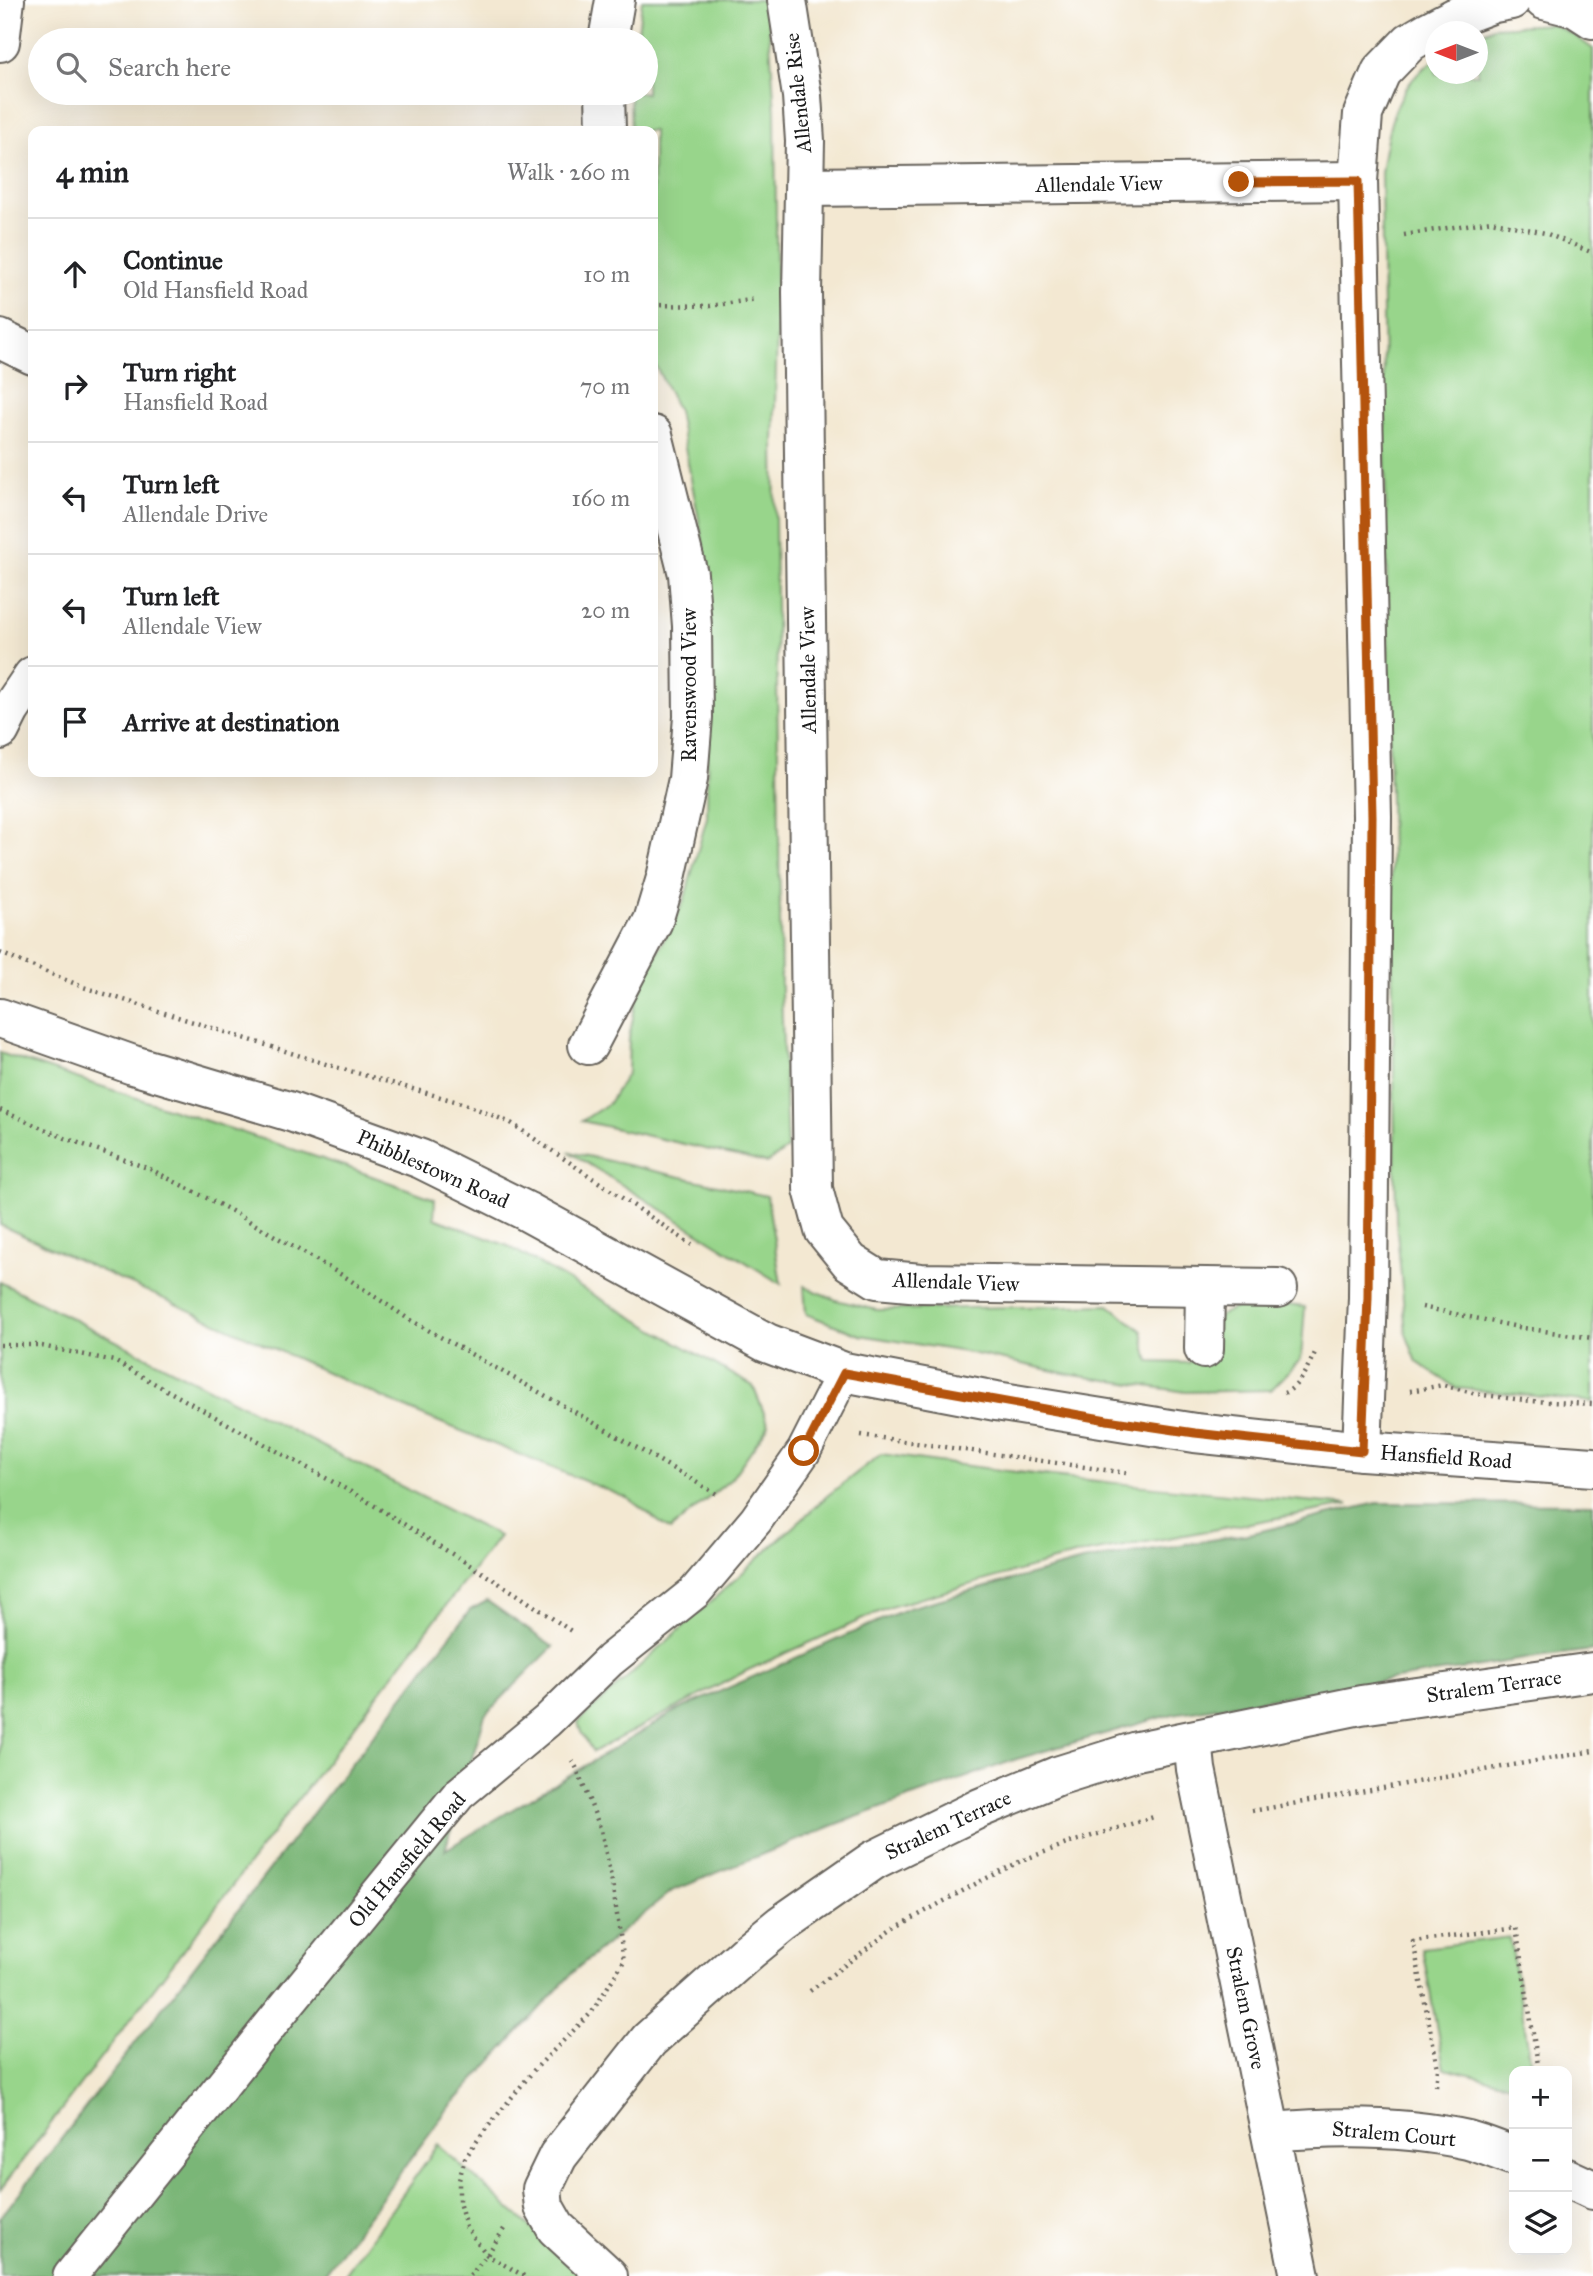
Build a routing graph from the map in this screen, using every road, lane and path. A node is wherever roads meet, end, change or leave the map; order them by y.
1 (5, 0) edge
2 (615, 0) edge
3 (787, 0) edge
4 (1511, 0) edge
5 (1544, 0) edge
6 (1593, 19) edge
7 (610, 28) edge
8 (0, 42) edge
9 (605, 105) edge
10 (606, 126) edge
11 (1358, 181) junction
12 (805, 187) junction
13 (1359, 240) junction
14 (1593, 253) edge
15 (803, 292) junction
16 (658, 305) edge
17 (0, 340) edge
18 (28, 353) edge
19 (658, 455) edge
20 (28, 683) edge
21 (0, 730) edge
22 (0, 953) edge
23 (0, 1018) edge
24 (589, 1045) dead end
25 (0, 1110) edge
26 (696, 1248) dead end
27 (1205, 1288) junction
28 (1278, 1288) dead end
29 (1422, 1307) dead end
30 (1593, 1338) edge
31 (0, 1345) edge
32 (1204, 1349) dead end
33 (844, 1373) junction
34 (1303, 1374) dead end
35 (1409, 1391) dead end
36 (1278, 1394) dead end
37 (1593, 1404) edge
38 (1362, 1451) junction
39 (1593, 1467) edge
40 (756, 1520) junction
41 (610, 1660) junction
42 (1593, 1672) edge
43 (547, 1721) junction
44 (1193, 1740) junction
45 (1593, 1751) edge
46 (1254, 1810) junction
47 (1205, 1811) junction
48 (1256, 1824) dead end
49 (810, 1991) dead end
50 (1538, 2066) edge
51 (1436, 2090) dead end
52 (1272, 2132) junction
53 (1509, 2154) edge
54 (1572, 2180) edge
55 (1593, 2190) edge
56 (487, 2255) junction
57 (70, 2276) edge
58 (470, 2276) edge
59 (524, 2276) edge
60 (608, 2276) edge
61 (1300, 2276) edge

1 - 8 street
2 - 7 street
3 - 12 street, Allendale Rise
4 - 11 street
5 - 6 street
9 - 10 street
11 - 12 street, Allendale View
11 - 13 street
12 - 15 street, Allendale View
13 - 14 path
13 - 38 street
15 - 16 path
15 - 27 street, Allendale View
17 - 18 street
19 - 24 street, Ravenswood View
20 - 21 street
22 - 26 path
23 - 33 street, Phibblestown Road
25 - 40 path
27 - 28 street, Allendale View
27 - 32 street
29 - 30 path
31 - 41 path
33 - 38 street, Hansfield Road
33 - 40 street, Old Hansfield Road
34 - 36 path
35 - 37 path
38 - 39 street, Hansfield Road
40 - 41 street, Old Hansfield Road
41 - 43 street, Old Hansfield Road
42 - 44 street, Stralem Terrace
43 - 56 path
43 - 57 street, Old Hansfield Road
44 - 47 street, Stralem Grove
44 - 60 street, Stralem Terrace
45 - 46 path
46 - 47 path
46 - 48 path
47 - 49 path
47 - 52 street, Stralem Grove
50 - 51 path
52 - 53 street, Stralem Court
52 - 61 street, Stralem Grove
54 - 55 street
56 - 58 path
56 - 59 path

